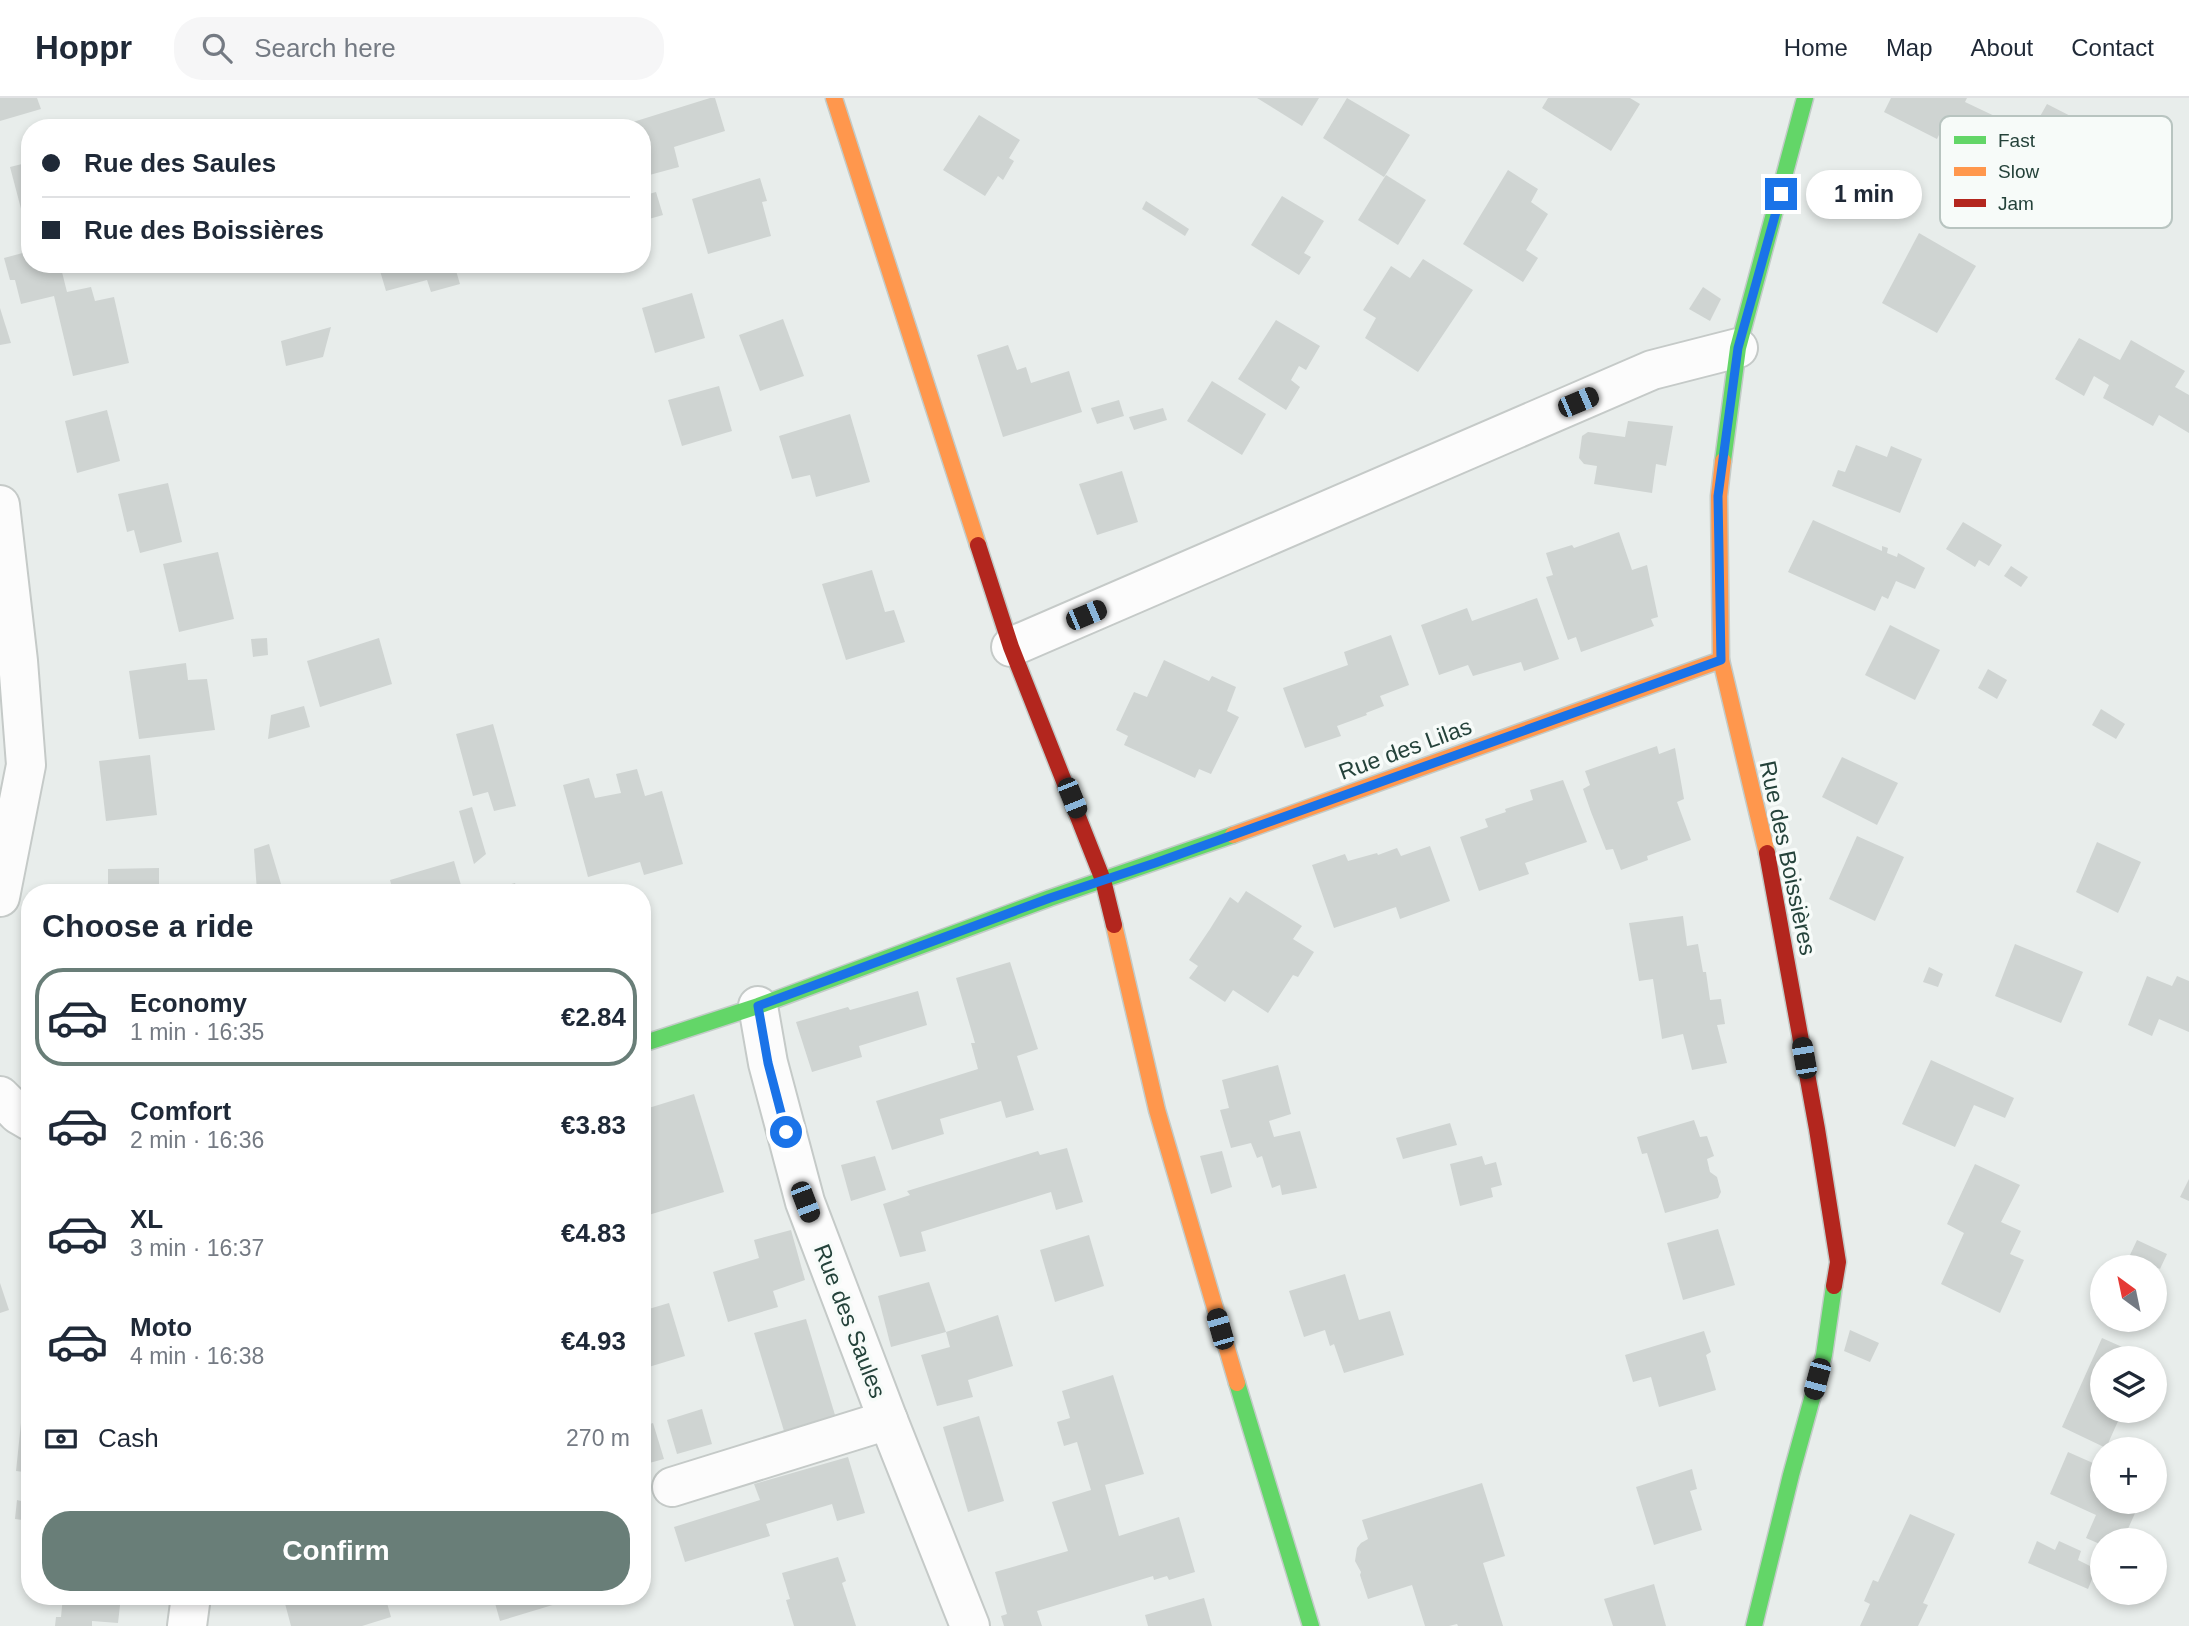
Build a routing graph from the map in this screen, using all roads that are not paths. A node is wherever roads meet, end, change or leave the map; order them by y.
1 (834, 98) edge
2 (1805, 98) edge
3 (1738, 348) junction
4 (0, 505) edge
5 (1011, 648) junction
6 (1721, 660) junction
7 (10, 801) edge
8 (1103, 880) junction
9 (0, 897) edge
10 (758, 1006) junction
11 (651, 1041) edge
12 (888, 1420) junction
13 (672, 1487) dead end
14 (190, 1605) edge
15 (187, 1626) edge
16 (970, 1626) edge
17 (1311, 1626) edge
18 (1754, 1626) edge

1 - 5 street
2 - 3 street, Rue des Boissières
3 - 5 street
3 - 6 street, Rue des Boissières
4 - 7 street
5 - 8 street
6 - 8 street, Rue des Lilas
6 - 18 street, Rue des Boissières
7 - 9 street
8 - 10 street, Rue des Lilas
8 - 17 street
10 - 11 street, Rue des Lilas
10 - 12 street, Rue des Saules
12 - 13 street
12 - 16 street, Rue des Saules
14 - 15 street

